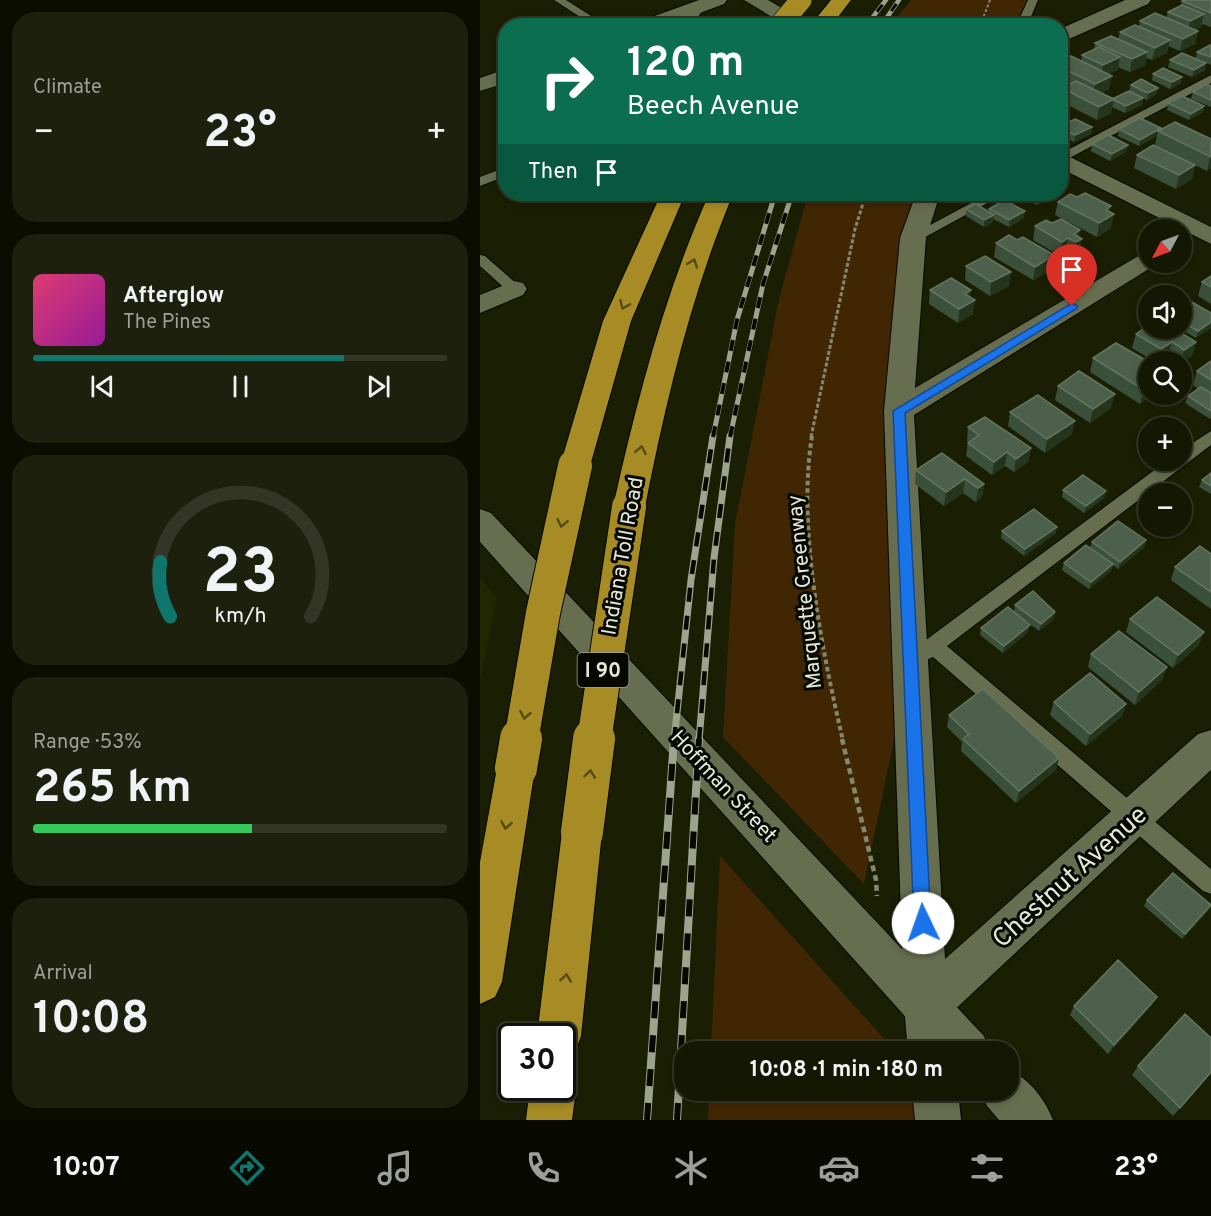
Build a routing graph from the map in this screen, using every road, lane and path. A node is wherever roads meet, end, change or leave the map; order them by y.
1 (559, 0) edge
2 (754, 0) edge
3 (801, 0) edge
4 (841, 0) edge
5 (990, 0) edge
6 (1033, 0) edge
7 (1141, 0) edge
8 (709, 3) edge
9 (589, 18) edge
10 (667, 18) edge
11 (694, 18) edge
12 (786, 18) edge
13 (788, 18) edge
14 (826, 18) edge
15 (983, 18) edge
16 (1025, 18) edge
17 (1068, 33) edge
18 (1211, 78) edge
19 (1068, 155) edge
20 (1068, 163) edge
21 (498, 174) edge
22 (480, 182) edge
23 (670, 201) edge
24 (718, 201) edge
25 (864, 201) edge
26 (926, 201) edge
27 (984, 201) edge
28 (1200, 232) edge
29 (914, 238) junction
30 (480, 259) edge
31 (1138, 267) edge
32 (514, 289) joint
33 (480, 304) edge
34 (899, 411) junction
35 (1211, 437) edge
36 (1192, 452) edge
37 (1166, 471) edge
38 (480, 521) edge
39 (922, 654) junction
40 (1211, 746) edge
41 (1134, 817) junction
42 (876, 880) dead end
43 (1211, 883) edge
44 (480, 982) edge
45 (926, 1006) junction
46 (560, 1023) edge
47 (930, 1041) edge
48 (958, 1041) edge
49 (551, 1101) edge
50 (936, 1101) edge
51 (1013, 1101) edge
52 (549, 1120) edge
53 (938, 1120) edge
54 (1030, 1120) edge

1 - 9 lane
2 - 13 street
3 - 12 highway, bridge
4 - 14 highway
5 - 15 path
6 - 16 lane
7 - 17 street
8 - 10 street
8 - 11 lane
18 - 19 lane
20 - 28 street
21 - 22 lane
23 -> 44 highway, bridge
46 -> 24 highway, Indiana Toll Road / I 90, bridge
25 - 42 path, Marquette Greenway
26 - 29 street
27 - 29 lane
29 - 34 street
30 - 32 lane
31 - 34 street
32 - 33 street
34 - 39 street
35 - 36 lane
37 - 39 lane
38 - 45 street, Hoffman Street
39 - 41 lane
39 - 45 street
40 - 41 street, Chestnut Avenue
41 - 43 lane
41 - 45 street, Chestnut Avenue
45 - 47 street
45 - 48 street, Hoffman Street
49 - 52 highway
50 - 53 street
51 - 54 street

